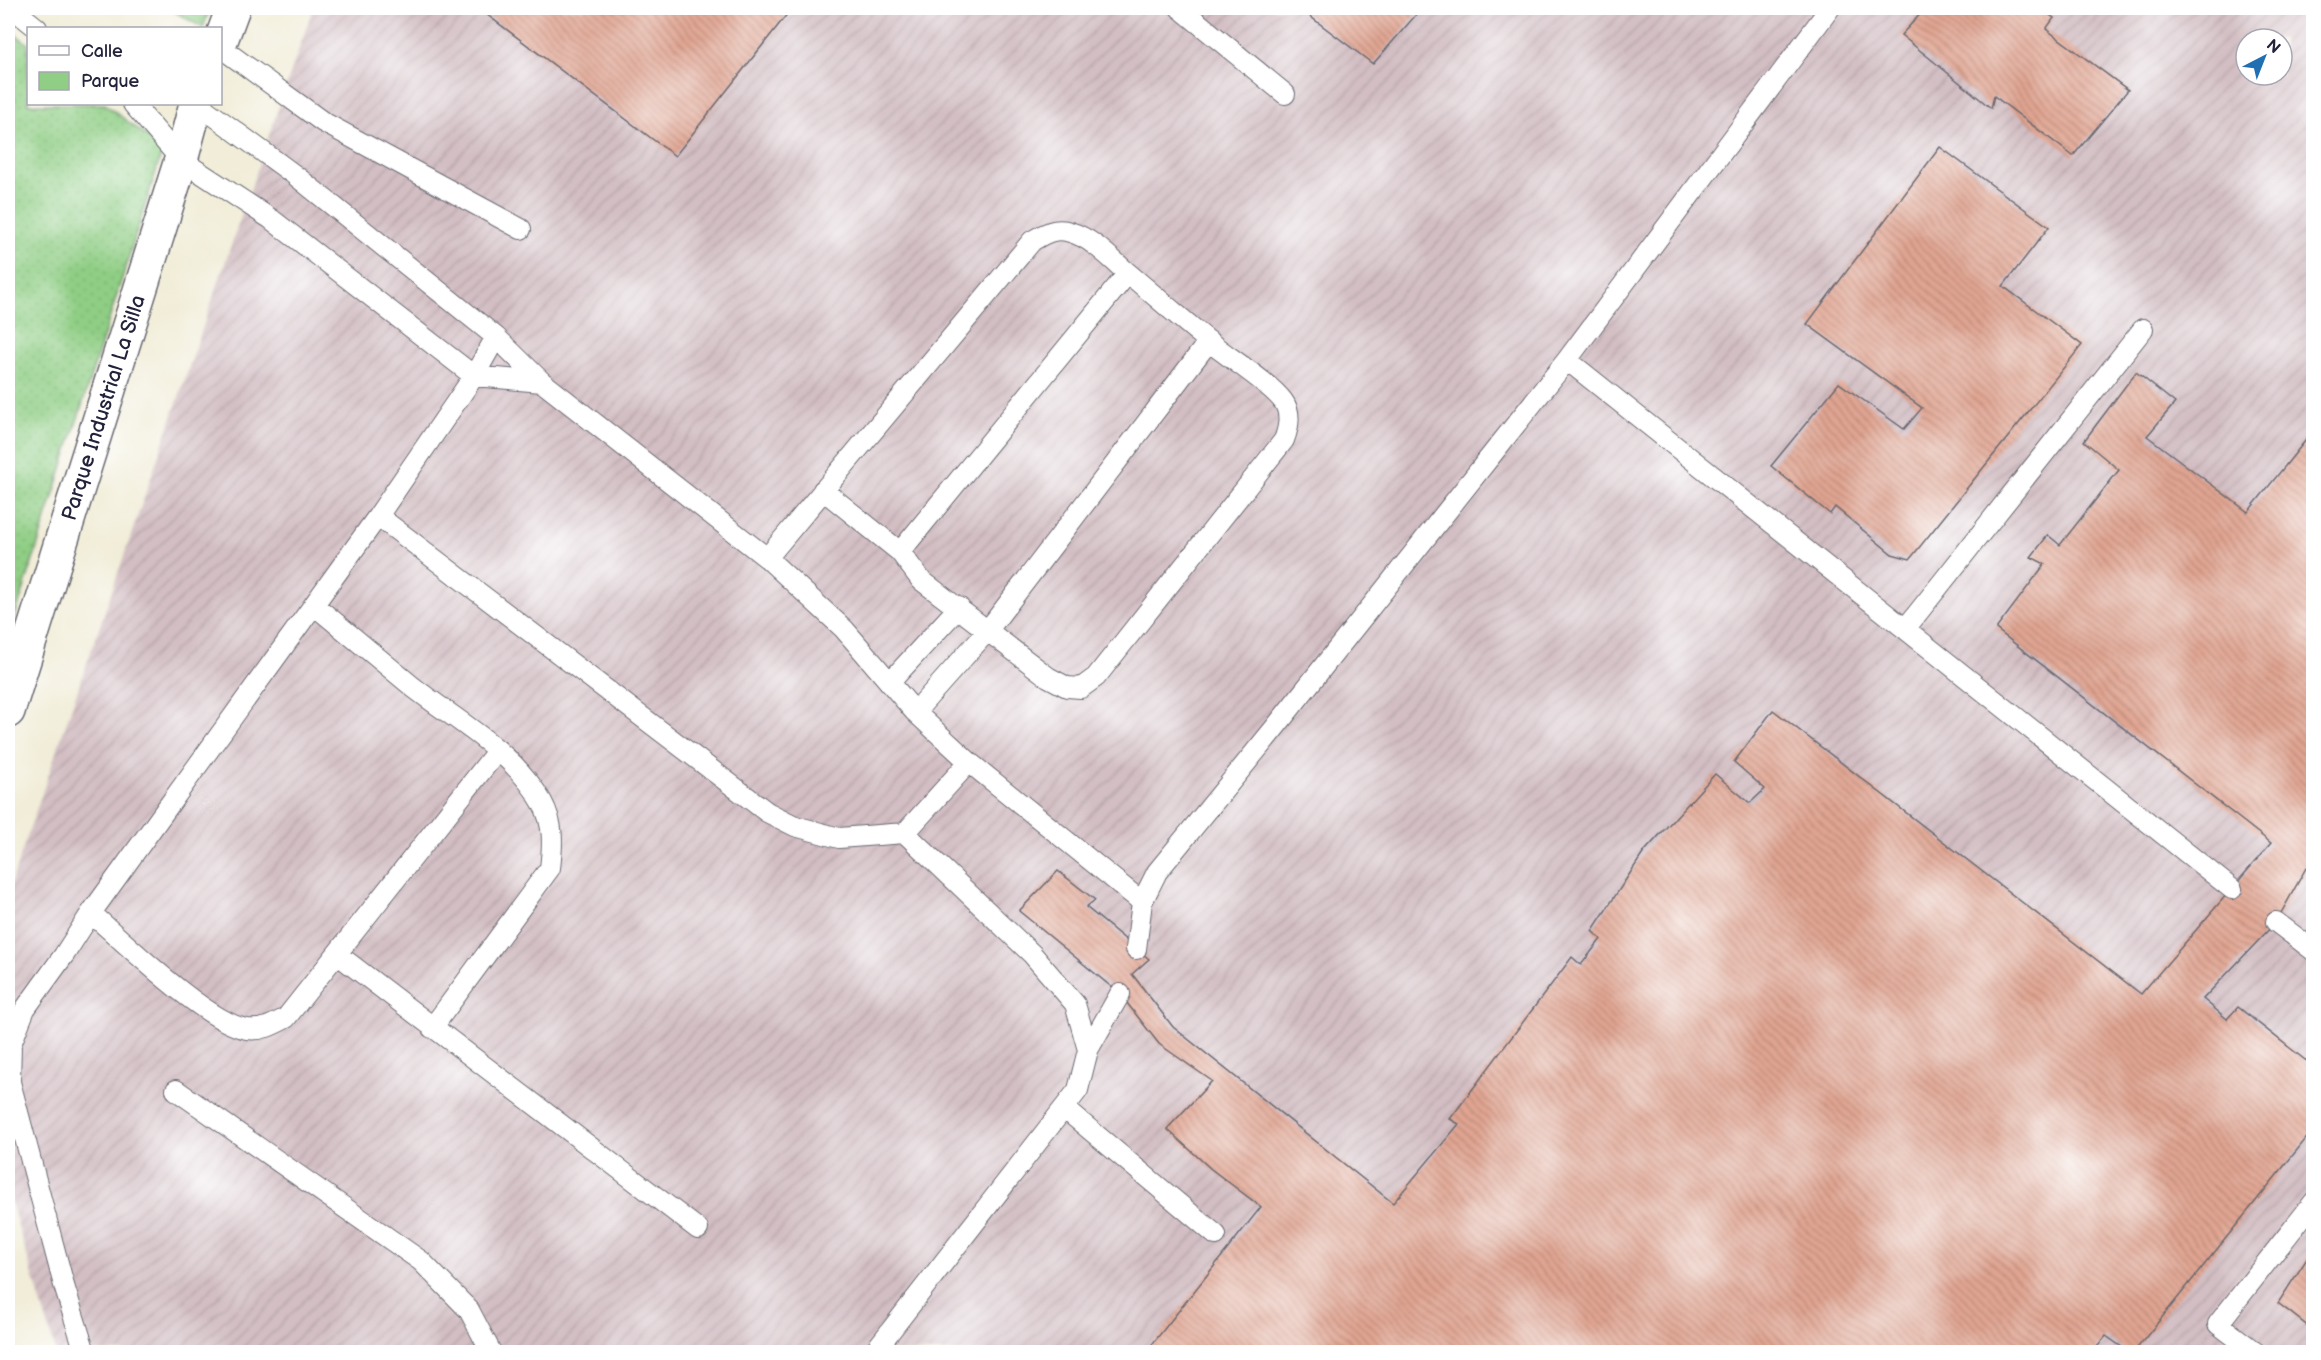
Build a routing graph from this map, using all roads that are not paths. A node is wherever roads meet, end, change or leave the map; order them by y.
1 (12, 8) edge
2 (233, 8) edge
3 (1180, 8) edge
4 (1830, 8) edge
5 (36, 27) edge
6 (222, 39) edge
7 (222, 46) edge
8 (1286, 94) dead end
9 (134, 105) edge
10 (197, 105) edge
11 (198, 105) edge
12 (181, 160) junction
13 (521, 229) dead end
14 (1128, 273) junction
15 (2143, 329) dead end
16 (496, 337) junction
17 (1209, 341) junction
18 (1567, 360) junction
19 (474, 376) junction
20 (542, 382) junction
21 (823, 490) junction
22 (378, 516) junction
23 (900, 552) junction
24 (767, 558) junction
25 (314, 605) junction
26 (959, 607) junction
27 (1905, 629) junction
28 (988, 630) junction
29 (890, 682) junction
30 (8, 711) edge
31 (915, 712) junction
32 (498, 750) junction
33 (969, 762) junction
34 (905, 833) junction
35 (2232, 889) dead end
36 (1142, 902) junction
37 (91, 913) junction
38 (2276, 922) dead end
39 (1136, 949) dead end
40 (2313, 951) edge
41 (337, 954) junction
42 (1120, 994) dead end
43 (432, 1028) junction
44 (1088, 1050) junction
45 (176, 1090) dead end
46 (1064, 1108) junction
47 (2313, 1202) edge
48 (698, 1229) dead end
49 (1216, 1235) dead end
50 (85, 1353) edge
51 (491, 1353) edge
52 (874, 1353) edge
53 (2255, 1353) edge

1 - 5 lane
2 - 6 street
3 - 8 lane
4 - 18 lane
7 - 13 lane
9 - 12 lane
10 - 12 street, Parque Industrial La Silla
11 - 16 lane
12 - 19 lane
12 - 30 street, Parque Industrial La Silla
14 - 17 lane
14 - 21 lane
14 - 23 lane
15 - 27 lane
16 - 19 lane
16 - 20 lane
17 - 28 lane
17 - 28 lane
18 - 27 lane
18 - 36 lane
19 - 20 lane
19 - 22 lane
20 - 24 lane
21 - 23 lane
21 - 24 lane
22 - 25 lane
22 - 34 lane
23 - 26 lane
24 - 29 lane
25 - 32 lane
25 - 37 lane
26 - 28 lane
26 - 29 lane
27 - 35 lane
28 - 31 lane
29 - 31 lane
31 - 33 lane
32 - 41 lane
32 - 43 lane
33 - 34 lane
33 - 36 lane
34 - 44 lane
36 - 39 lane
37 - 41 lane
37 - 50 lane
38 - 40 lane
41 - 43 lane
42 - 44 lane
43 - 48 lane
44 - 46 lane
45 - 51 lane
46 - 49 lane
46 - 52 lane
47 - 53 lane

